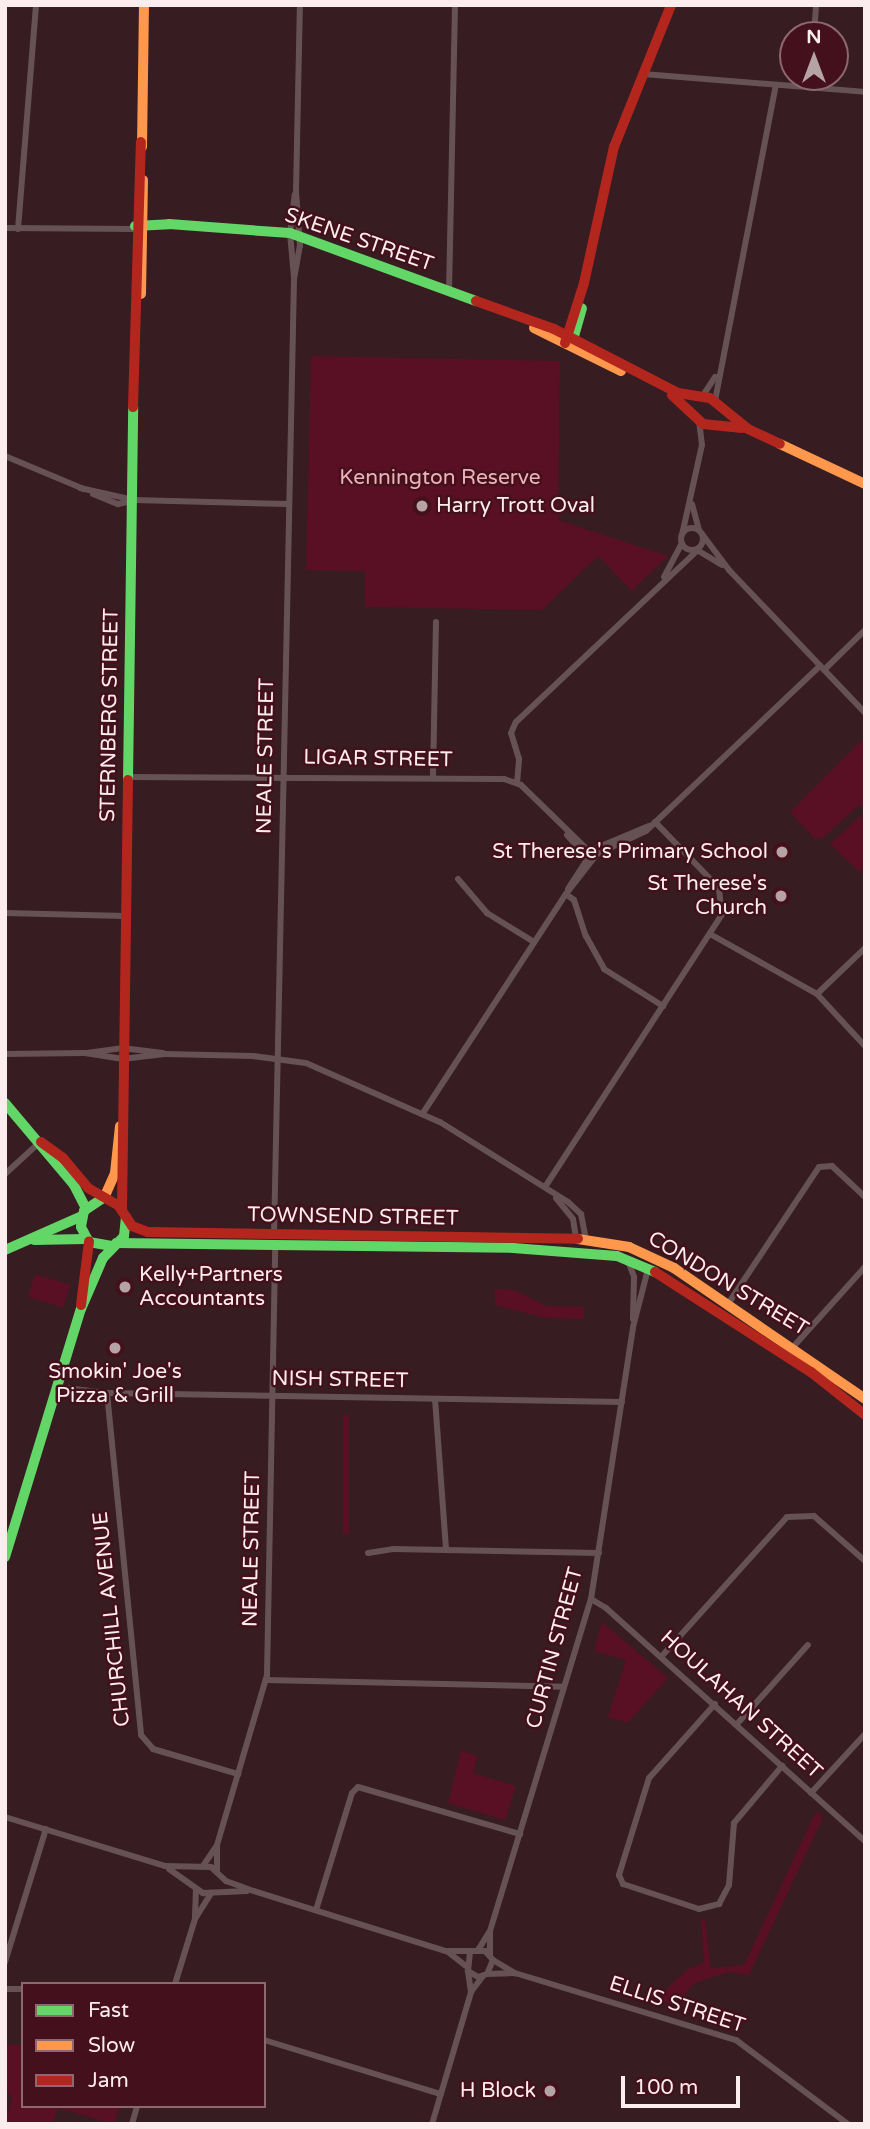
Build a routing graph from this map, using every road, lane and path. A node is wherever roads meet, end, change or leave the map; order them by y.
1 (36, 5) edge
2 (144, 5) edge
3 (300, 5) edge
4 (455, 5) edge
5 (671, 5) edge
6 (643, 74) junction
7 (776, 85) junction
8 (779, 85) edge
9 (140, 227) junction
10 (5, 228) edge
11 (18, 229) junction
12 (295, 235) junction
13 (449, 292) junction
14 (569, 341) junction
15 (716, 375) junction
16 (701, 398) junction
17 (717, 405) junction
18 (697, 418) junction
19 (715, 424) junction
20 (748, 429) junction
21 (702, 444) junction
22 (5, 456) edge
23 (865, 484) edge
24 (692, 498) junction
25 (134, 500) junction
26 (289, 504) junction
27 (701, 532) junction
28 (682, 535) junction
29 (681, 545) junction
30 (697, 551) junction
31 (729, 570) junction
32 (659, 584) junction
33 (436, 622) dead end
34 (865, 630) edge
35 (822, 668) junction
36 (865, 713) edge
37 (284, 775) junction
38 (128, 777) junction
39 (433, 777) junction
40 (517, 783) junction
41 (655, 822) junction
42 (591, 857) junction
43 (458, 879) dead end
44 (566, 894) junction
45 (5, 914) edge
46 (125, 916) junction
47 (710, 934) junction
48 (534, 942) junction
49 (865, 948) edge
50 (817, 994) junction
51 (663, 1006) junction
52 (865, 1045) edge
53 (122, 1048) junction
54 (85, 1053) junction
55 (5, 1054) edge
56 (165, 1054) junction
57 (277, 1057) junction
58 (122, 1059) junction
59 (122, 1101) junction
60 (5, 1103) edge
61 (423, 1113) junction
62 (41, 1142) junction
63 (821, 1155) dead end
64 (823, 1165) junction
65 (5, 1174) edge
66 (545, 1187) junction
67 (865, 1197) edge
68 (103, 1198) junction
69 (84, 1213) junction
70 (124, 1213) junction
71 (274, 1235) junction
72 (33, 1240) junction
73 (87, 1240) junction
74 (581, 1240) junction
75 (114, 1245) junction
76 (275, 1247) junction
77 (5, 1250) edge
78 (581, 1252) joint
79 (626, 1258) junction
80 (865, 1266) edge
81 (648, 1267) junction
82 (728, 1304) junction
83 (81, 1310) junction
84 (633, 1328) junction
85 (794, 1346) junction
86 (787, 1357) junction
87 (58, 1387) junction
88 (107, 1393) junction
89 (272, 1396) junction
90 (435, 1399) junction
91 (865, 1399) edge
92 (622, 1402) junction
93 (865, 1415) edge
94 (7, 1542) edge
95 (446, 1550) junction
96 (368, 1553) dead end
97 (599, 1553) junction
98 (5, 1557) edge
99 (865, 1561) edge
100 (591, 1599) junction
101 (808, 1645) dead end
102 (661, 1657) junction
103 (266, 1680) junction
104 (564, 1687) junction
105 (715, 1704) junction
106 (737, 1724) junction
107 (865, 1734) edge
108 (782, 1766) junction
109 (238, 1774) junction
110 (811, 1793) junction
111 (5, 1817) edge
112 (46, 1829) junction
113 (520, 1835) junction
114 (865, 1840) edge
115 (217, 1845) junction
116 (165, 1866) junction
117 (200, 1868) junction
118 (218, 1874) junction
119 (194, 1886) junction
120 (254, 1891) junction
121 (213, 1892) junction
122 (316, 1910) junction
123 (195, 1919) junction
124 (491, 1931) junction
125 (446, 1951) junction
126 (474, 1951) junction
127 (491, 1958) junction
128 (5, 1962) edge
129 (467, 1968) junction
130 (515, 1973) junction
131 (485, 1975) junction
132 (176, 1982) edge
133 (471, 1992) junction
134 (266, 2041) edge
135 (441, 2094) junction
136 (432, 2124) edge
137 (848, 2124) edge

1 - 11 street
2 - 9 street, STERNBERG STREET
3 - 12 street, NEALE STREET
4 - 13 street
5 - 6 street
6 - 7 street
6 - 14 street
7 - 8 street
7 - 15 street
9 - 11 street, SKENE STREET
9 - 12 street, SKENE STREET
9 - 25 street, STERNBERG STREET
10 - 11 street, SKENE STREET
12 - 13 street, SKENE STREET
12 - 26 street, NEALE STREET
13 - 14 street, SKENE STREET
14 - 16 street
14 - 18 street
15 - 16 street
15 - 17 street
16 - 17 street
16 - 18 street
17 - 19 street
17 - 20 street
18 - 19 street
18 - 21 street
19 - 20 street
19 - 21 street
20 - 23 street
21 - 24 street
22 - 25 street
24 - 27 street
24 - 28 street
25 - 26 street
25 - 38 street, STERNBERG STREET
26 - 37 street, NEALE STREET
27 - 28 street
27 - 30 street
27 - 31 street
28 - 29 street
29 - 30 street
29 - 32 street
30 - 31 street
30 - 32 street
31 - 35 street
32 - 40 street
33 - 39 street
34 - 35 street
35 - 36 street
35 - 41 street
37 - 38 street, LIGAR STREET
37 - 39 street, LIGAR STREET
37 - 57 street, NEALE STREET
38 - 46 street, STERNBERG STREET
39 - 40 street, LIGAR STREET
40 - 42 street
41 - 42 street
41 - 47 street
42 - 44 street
43 - 48 street
44 - 48 street
44 - 51 street
45 - 46 street
46 - 53 street, STERNBERG STREET
47 - 50 street
47 - 51 street
48 - 61 street
49 - 50 street
50 - 52 street
51 - 66 street
53 - 54 street
53 - 56 street
53 - 58 street, STERNBERG STREET
54 - 55 street
54 - 58 street
56 - 57 street
56 - 58 street
57 - 61 street
57 - 71 street, NEALE STREET
58 - 59 street, STERNBERG STREET
59 - 68 street, STERNBERG STREET
59 - 70 street, STERNBERG STREET
60 - 62 street
61 - 66 street
62 - 65 street
62 - 68 street
62 - 69 street
63 - 64 street
64 - 67 street
64 - 82 street
66 - 74 street
68 - 69 street
68 - 70 street
69 - 72 street
69 - 73 street
70 - 71 street, TOWNSEND STREET
70 - 75 street
71 - 74 street, TOWNSEND STREET
72 - 73 street
72 - 77 street
73 - 75 street
73 - 83 street
74 - 81 street
74 - 82 street, CONDON STREET
75 - 76 street, TOWNSEND STREET
75 - 83 street
76 - 78 street, TOWNSEND STREET
76 - 89 street, NEALE STREET
78 - 79 street, CONDON STREET
79 - 81 street, CONDON STREET
79 - 84 street, CURTIN STREET
80 - 85 street
81 - 84 street, CURTIN STREET
81 - 86 street, CONDON STREET
82 - 85 street, CONDON STREET
83 - 87 street
84 - 92 street, CURTIN STREET
85 - 86 street
85 - 91 street, CONDON STREET
86 - 93 street, CONDON STREET
87 - 88 street, NISH STREET
87 - 94 street
88 - 89 street, NISH STREET
88 - 109 street, CHURCHILL AVENUE
89 - 90 street, NISH STREET
89 - 103 street, NEALE STREET
90 - 92 street, NISH STREET
90 - 95 street
92 - 97 street, CURTIN STREET
94 - 98 street
95 - 96 street
95 - 97 street
97 - 100 street, CURTIN STREET
99 - 102 street
100 - 102 street, HOULAHAN STREET
100 - 104 street, CURTIN STREET
101 - 106 street
102 - 105 street, HOULAHAN STREET
103 - 104 street
103 - 109 street, NEALE STREET
104 - 113 street, CURTIN STREET
105 - 106 street, HOULAHAN STREET
105 - 108 street
106 - 108 street, HOULAHAN STREET
107 - 110 street
108 - 110 street, HOULAHAN STREET
109 - 115 street, NEALE STREET
110 - 114 street, HOULAHAN STREET
111 - 112 street
112 - 116 street
112 - 128 street
113 - 122 street
113 - 124 street, CURTIN STREET
115 - 117 street, NEALE STREET
115 - 118 street, NEALE STREET
116 - 117 street
116 - 119 street
117 - 118 street
117 - 119 street, NEALE STREET
118 - 120 street
118 - 121 street, NEALE STREET
119 - 121 street
119 - 123 street
120 - 121 street
120 - 122 street
121 - 123 street
122 - 125 street
123 - 132 street
124 - 126 street, CURTIN STREET
124 - 127 street, CURTIN STREET
125 - 126 street
125 - 129 street
126 - 127 street, ELLIS STREET
126 - 129 street, CURTIN STREET
127 - 130 street, ELLIS STREET
127 - 131 street, CURTIN STREET
129 - 131 street
129 - 133 street
130 - 131 street, ELLIS STREET
130 - 137 street, ELLIS STREET
131 - 133 street
133 - 135 street
134 - 135 street
135 - 136 street

